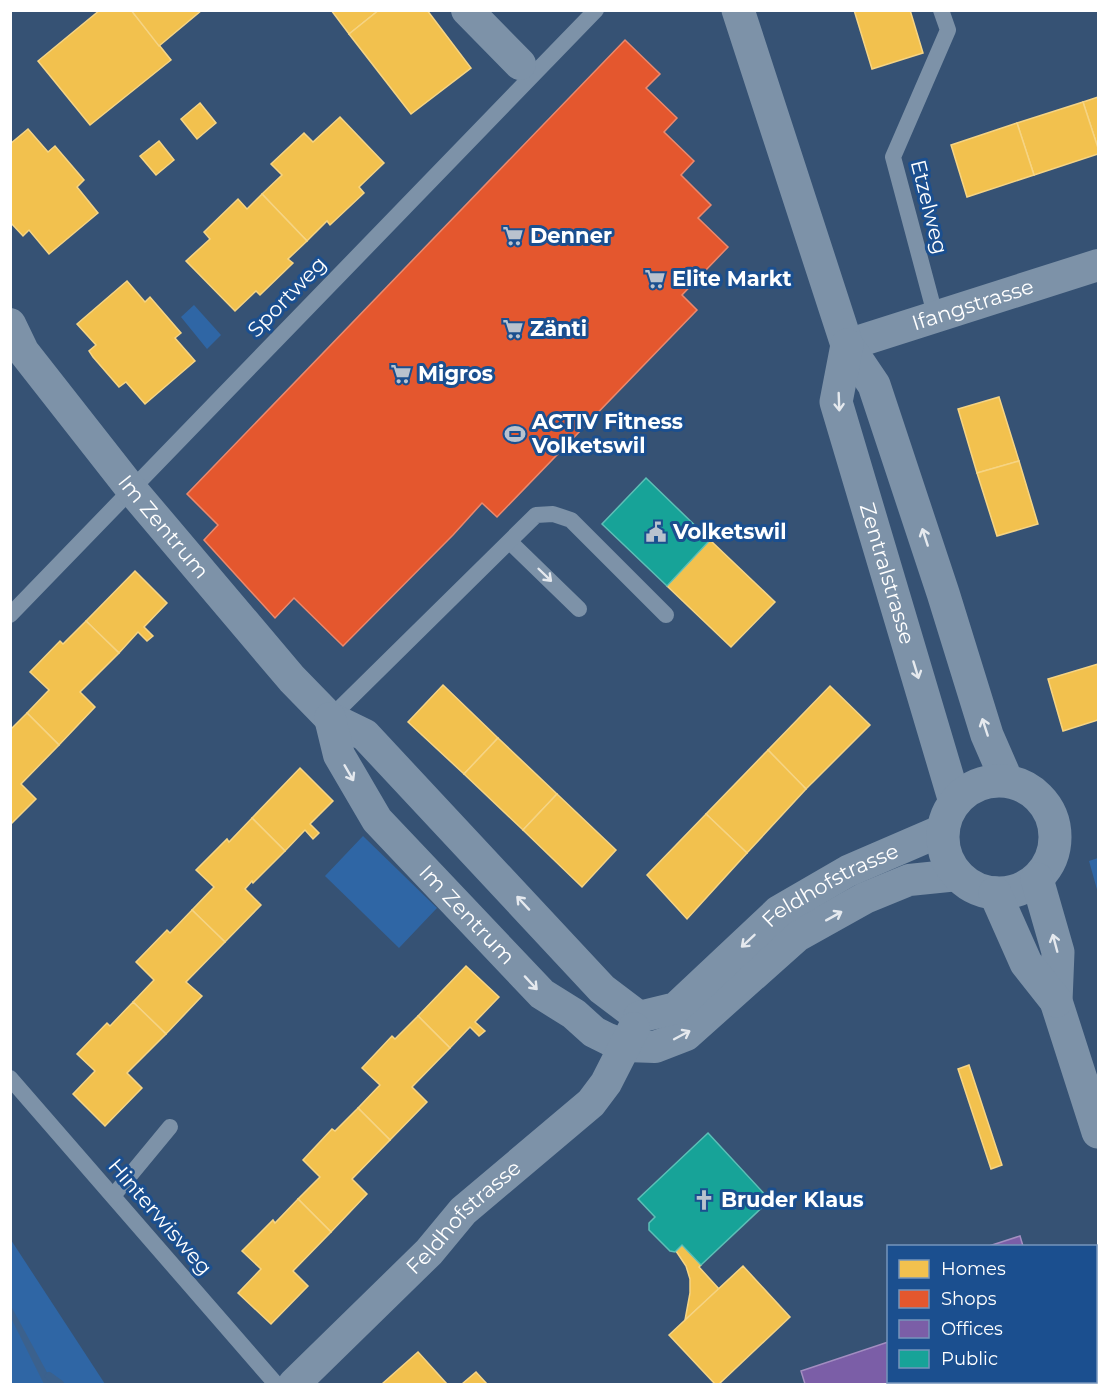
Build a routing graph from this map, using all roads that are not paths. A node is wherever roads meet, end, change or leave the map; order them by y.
1 (467, 10) edge
2 (596, 10) edge
3 (738, 10) edge
4 (941, 10) edge
5 (520, 64) dead end
6 (1098, 265) edge
7 (936, 318) junction
8 (10, 324) edge
9 (847, 345) junction
10 (132, 490) junction
11 (510, 542) junction
12 (579, 609) dead end
13 (10, 615) edge
14 (666, 615) dead end
15 (330, 718) junction
16 (1007, 781) junction
17 (949, 816) junction
18 (958, 875) junction
19 (1037, 879) junction
20 (995, 894) junction
21 (1056, 1001) junction
22 (639, 1017) junction
23 (626, 1046) junction
24 (10, 1078) edge
25 (170, 1127) dead end
26 (1098, 1132) edge
27 (113, 1196) junction
28 (276, 1384) edge
29 (294, 1384) edge

1 - 5 street
2 - 10 lane, Sportweg
3 - 9 street, Zentralstrasse
4 - 7 lane, Etzelweg
6 - 7 street, Ifangstrasse
7 - 9 street, Ifangstrasse
8 - 10 street, Im Zentrum
16 -> 9 street, Zentralstrasse
9 -> 17 street, Zentralstrasse
10 - 13 lane, Sportweg
10 - 15 street, Im Zentrum
11 -> 12 lane
11 - 14 lane
11 - 15 lane
22 -> 15 street, Im Zentrum
15 -> 23 street, Im Zentrum
16 - 17 street
16 - 19 street
17 - 18 street
17 -> 22 street, Feldhofstrasse
18 - 20 street
23 -> 18 street, Feldhofstrasse
19 - 20 street
21 -> 19 street
20 - 21 street
21 - 26 street
22 - 23 street, Feldhofstrasse
23 - 29 street, Feldhofstrasse
24 - 27 lane, Hinterwisweg
25 - 27 lane
27 - 28 lane, Hinterwisweg

